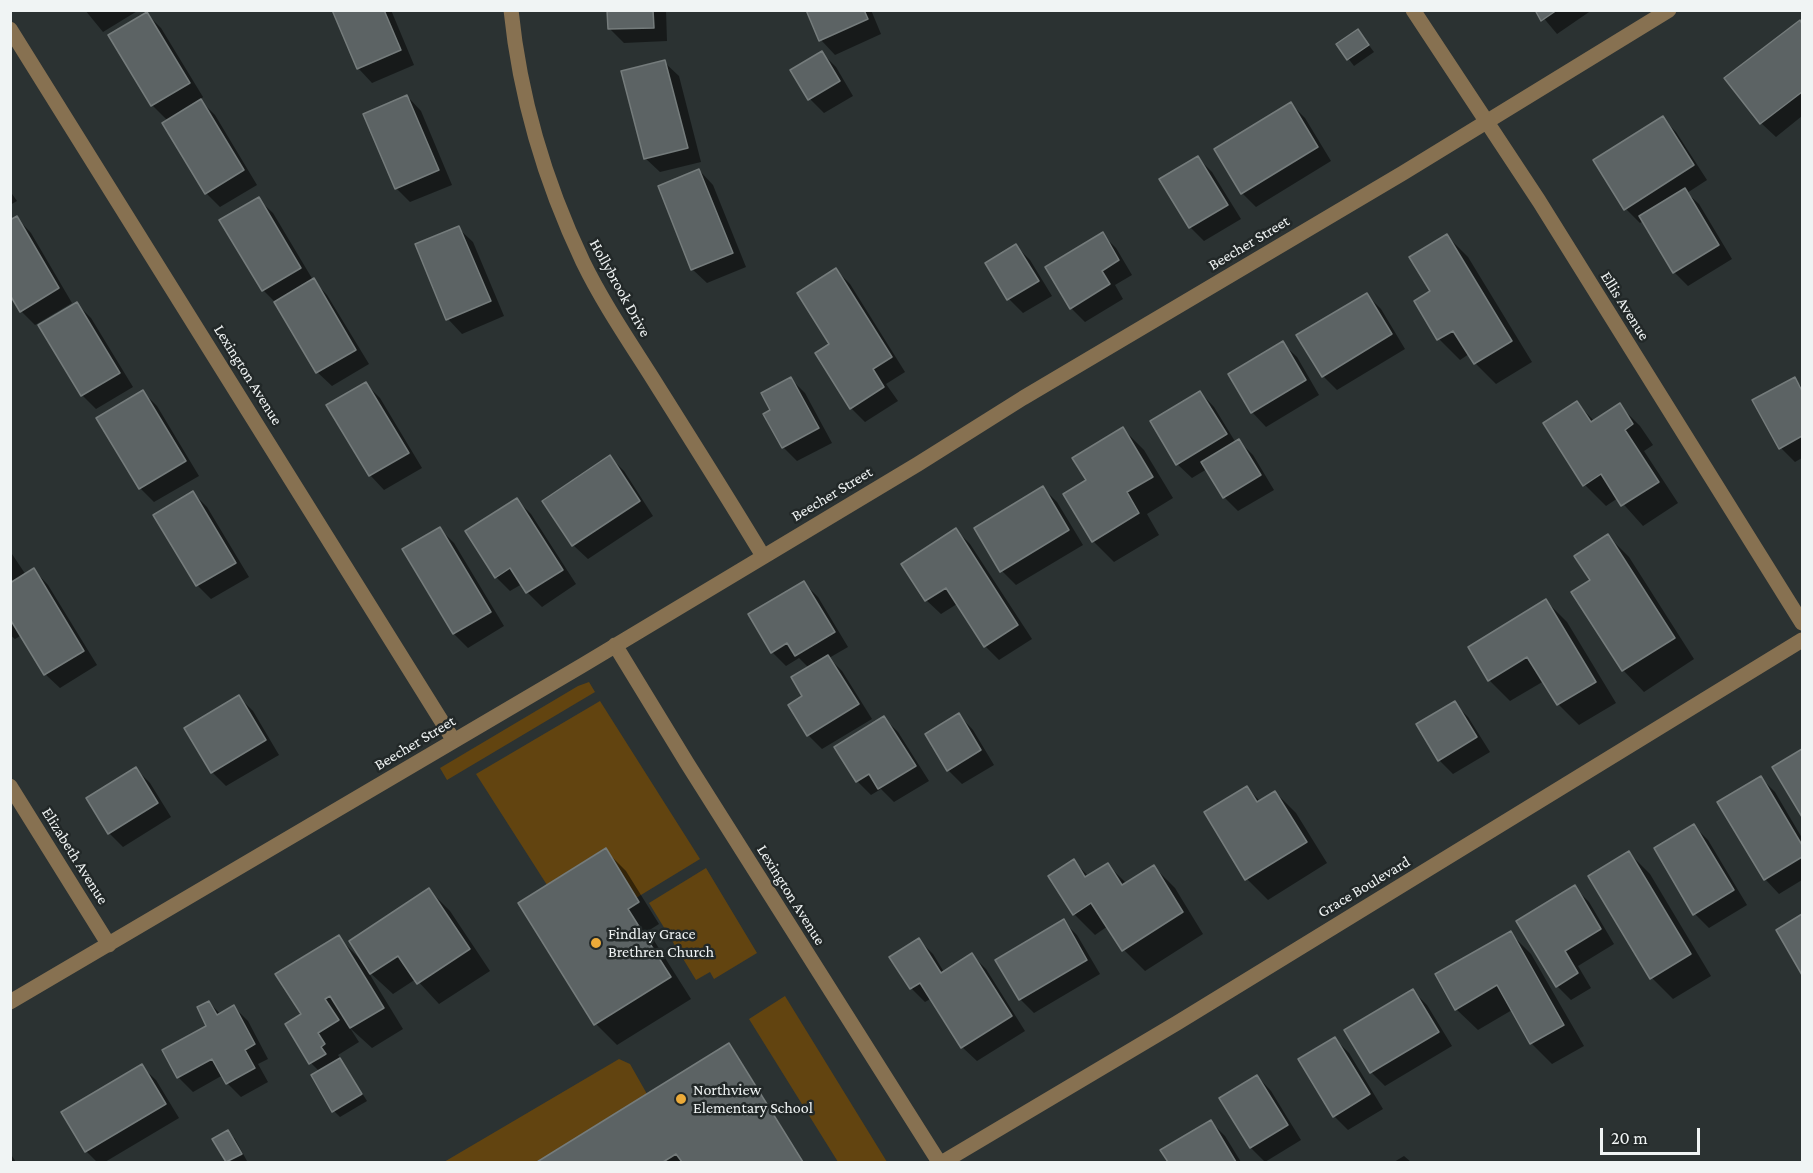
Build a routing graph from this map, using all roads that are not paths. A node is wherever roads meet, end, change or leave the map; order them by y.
1 (511, 10) edge
2 (1413, 10) edge
3 (1669, 10) edge
4 (10, 29) edge
5 (1486, 123) junction
6 (764, 556) junction
7 (1803, 623) edge
8 (1803, 640) edge
9 (615, 645) junction
10 (454, 741) junction
11 (10, 786) edge
12 (109, 945) junction
13 (10, 1002) edge
14 (941, 1162) edge

1 - 6 street, Hollybrook Drive
2 - 5 street, Ellis Avenue
3 - 5 street, Beecher Street
4 - 10 street, Lexington Avenue
5 - 6 street, Beecher Street
5 - 7 street, Ellis Avenue
6 - 9 street, Beecher Street
8 - 14 street, Grace Boulevard
9 - 10 street, Beecher Street
9 - 14 street, Lexington Avenue
10 - 12 street, Beecher Street
11 - 12 street, Elizabeth Avenue
12 - 13 street, Beecher Street

